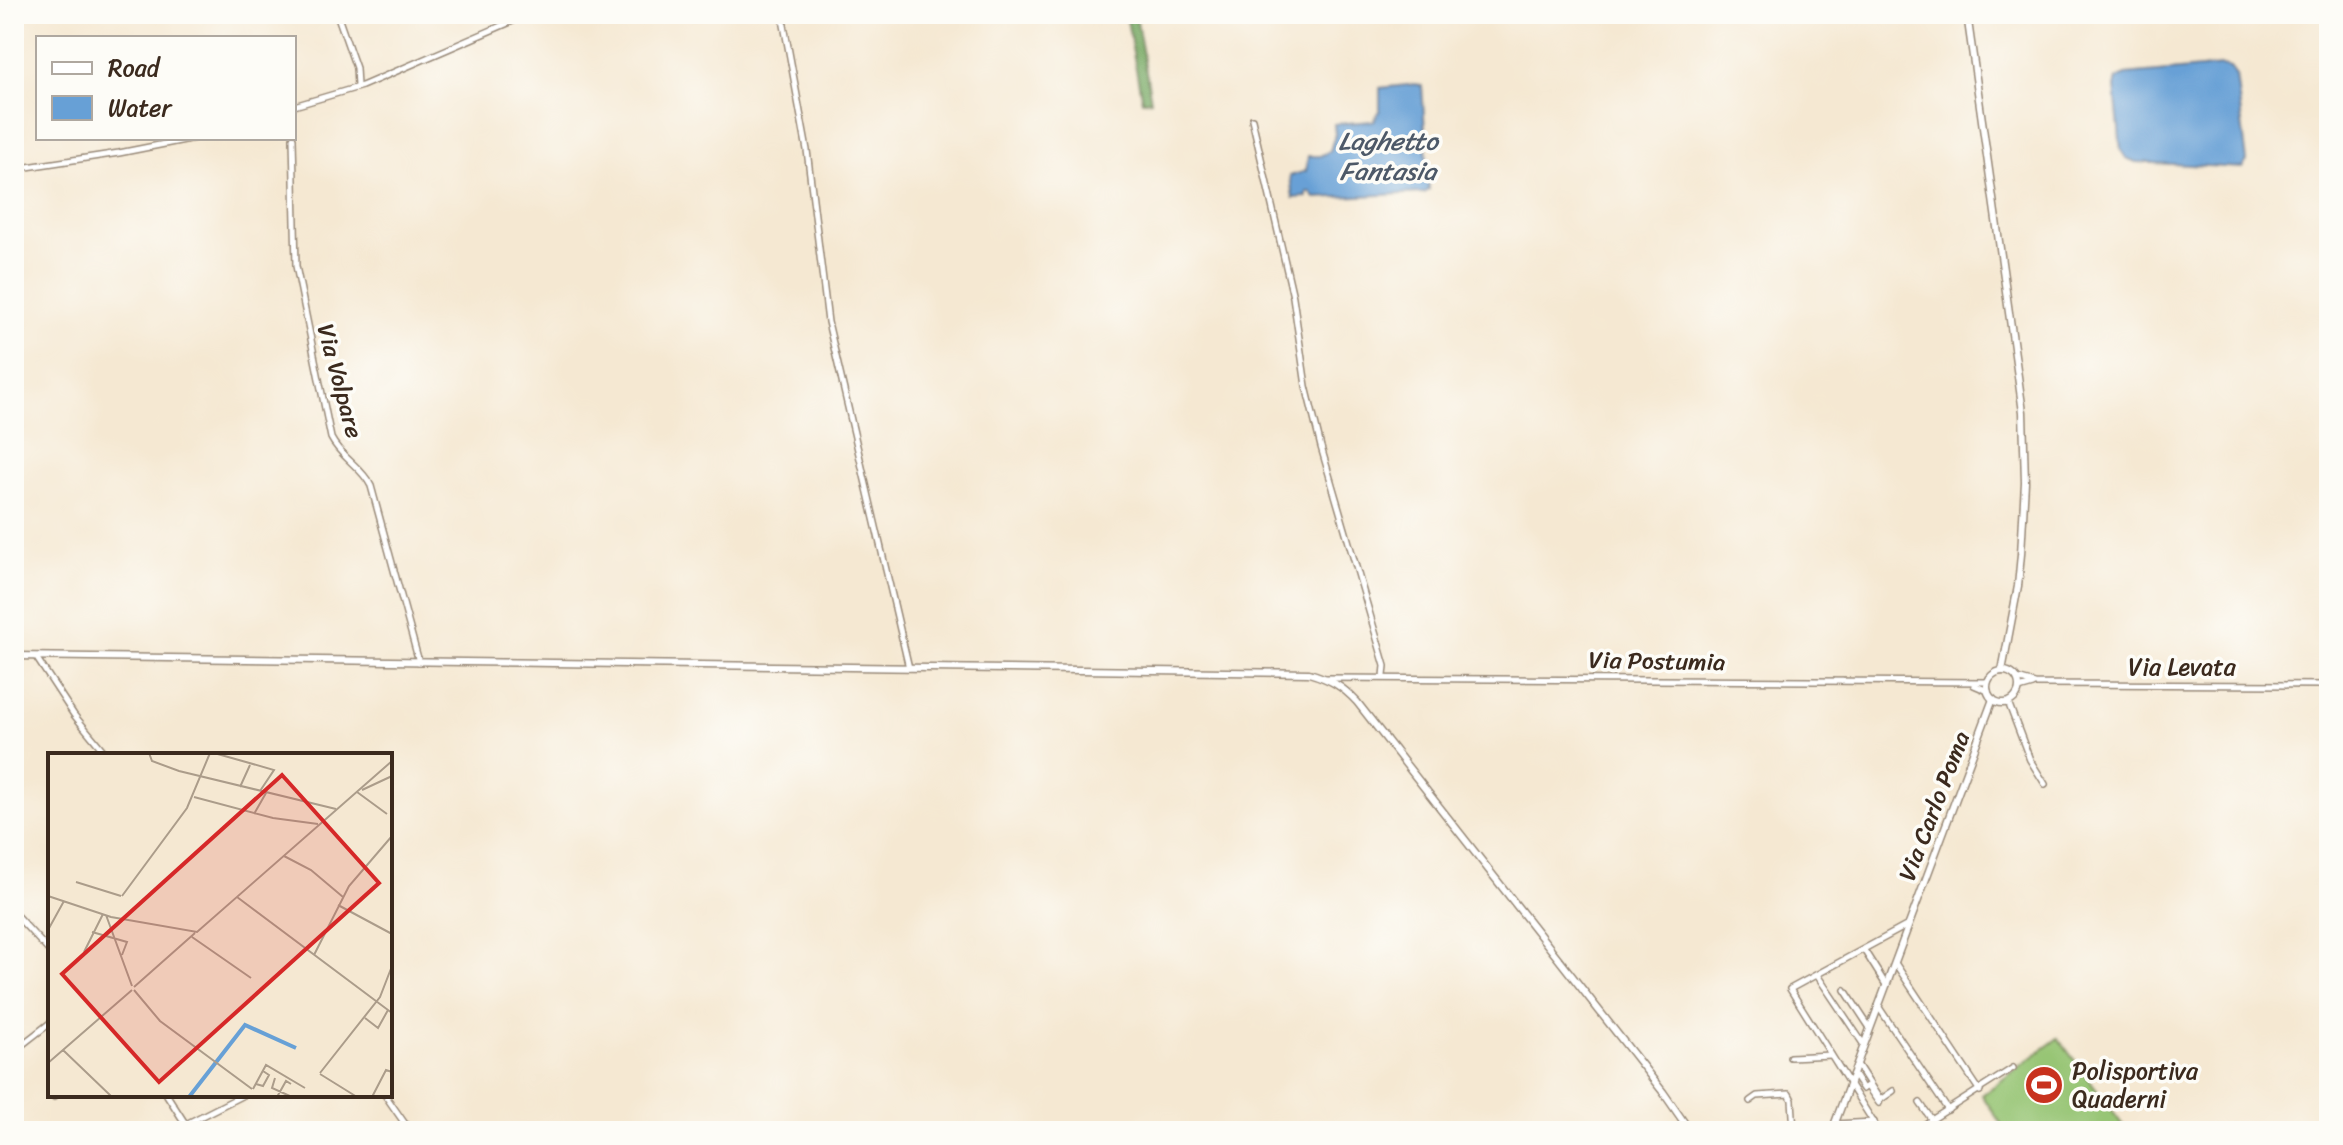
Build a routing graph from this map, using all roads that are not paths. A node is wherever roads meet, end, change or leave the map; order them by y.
1 (337, 14) edge
2 (529, 14) edge
3 (782, 14) edge
4 (1967, 14) edge
5 (357, 87) junction
6 (296, 105) edge
7 (1252, 119) dead end
8 (185, 140) edge
9 (293, 140) edge
10 (14, 169) edge
11 (14, 656) edge
12 (36, 657) junction
13 (419, 662) junction
14 (909, 668) junction
15 (2002, 671) junction
16 (1384, 676) junction
17 (1326, 678) junction
18 (2017, 679) junction
19 (1988, 682) junction
20 (1969, 683) junction
21 (2035, 684) junction
22 (2329, 685) edge
23 (2019, 689) junction
24 (1988, 691) junction
25 (1993, 699) junction
26 (2008, 702) junction
27 (105, 753) edge
28 (2045, 784) dead end
29 (14, 913) edge
30 (1908, 925) junction
31 (48, 950) edge
32 (1864, 950) junction
33 (1895, 963) junction
34 (1817, 975) junction
35 (1886, 985) junction
36 (1845, 990) dead end
37 (1878, 1006) junction
38 (48, 1025) edge
39 (1870, 1028) junction
40 (1864, 1045) junction
41 (14, 1051) edge
42 (1832, 1055) junction
43 (1790, 1057) dead end
44 (1857, 1064) junction
45 (2013, 1068) dead end
46 (1853, 1074) junction
47 (1850, 1084) junction
48 (1893, 1091) dead end
49 (1980, 1091) junction
50 (168, 1097) edge
51 (239, 1097) edge
52 (386, 1097) edge
53 (1750, 1101) dead end
54 (1879, 1103) dead end
55 (1920, 1103) dead end
56 (1948, 1110) junction
57 (1874, 1122) junction
58 (1929, 1122) junction
59 (186, 1124) junction
60 (1834, 1128) edge
61 (190, 1131) edge
62 (410, 1131) edge
63 (1690, 1131) edge
64 (1794, 1131) edge
65 (1879, 1131) edge
66 (1914, 1131) edge
67 (1932, 1131) edge

1 - 5 street
2 - 5 street
3 - 14 street
4 - 15 main road
5 - 6 street
7 - 16 street
8 - 10 street
9 - 13 street, Via Volpare
11 - 12 main road
12 - 13 main road
12 - 27 street
13 - 14 main road
14 - 17 main road
15 - 18 main road
15 - 19 main road
16 - 17 street, Via Postumia
16 - 20 street, Via Postumia
17 - 63 main road
18 - 21 street, Via Levata
18 - 23 main road
19 - 20 street, Via Postumia
19 - 24 main road
20 - 24 street
21 - 22 street, Via Levata
21 - 23 street, Via Levata
23 - 26 main road
24 - 25 main road
25 - 26 main road
25 - 30 main road, Via Carlo Poma
26 - 28 street
29 - 31 street
30 - 32 street
30 - 33 main road, Via Carlo Poma
32 - 34 street
32 - 35 street
33 - 35 main road, Via Carlo Poma
33 - 49 street
34 - 40 street
34 - 42 street
35 - 37 main road, Via Carlo Poma
36 - 39 street
37 - 39 main road, Via Carlo Poma
37 - 56 street
38 - 41 street
39 - 40 main road, Via Carlo Poma
40 - 44 main road, Via Carlo Poma
42 - 43 street
42 - 47 street
44 - 46 main road, Via Carlo Poma
44 - 48 street
45 - 49 street
46 - 47 main road, Via Carlo Poma
46 - 54 street
47 - 57 street
47 - 60 main road, Via Carlo Poma
49 - 56 street
50 - 59 street
51 - 59 street
52 - 62 street
53 - 64 street
55 - 58 street
56 - 58 street
57 - 60 street, Via Carlo Poma
57 - 65 street
58 - 66 street
58 - 67 street
59 - 61 street

